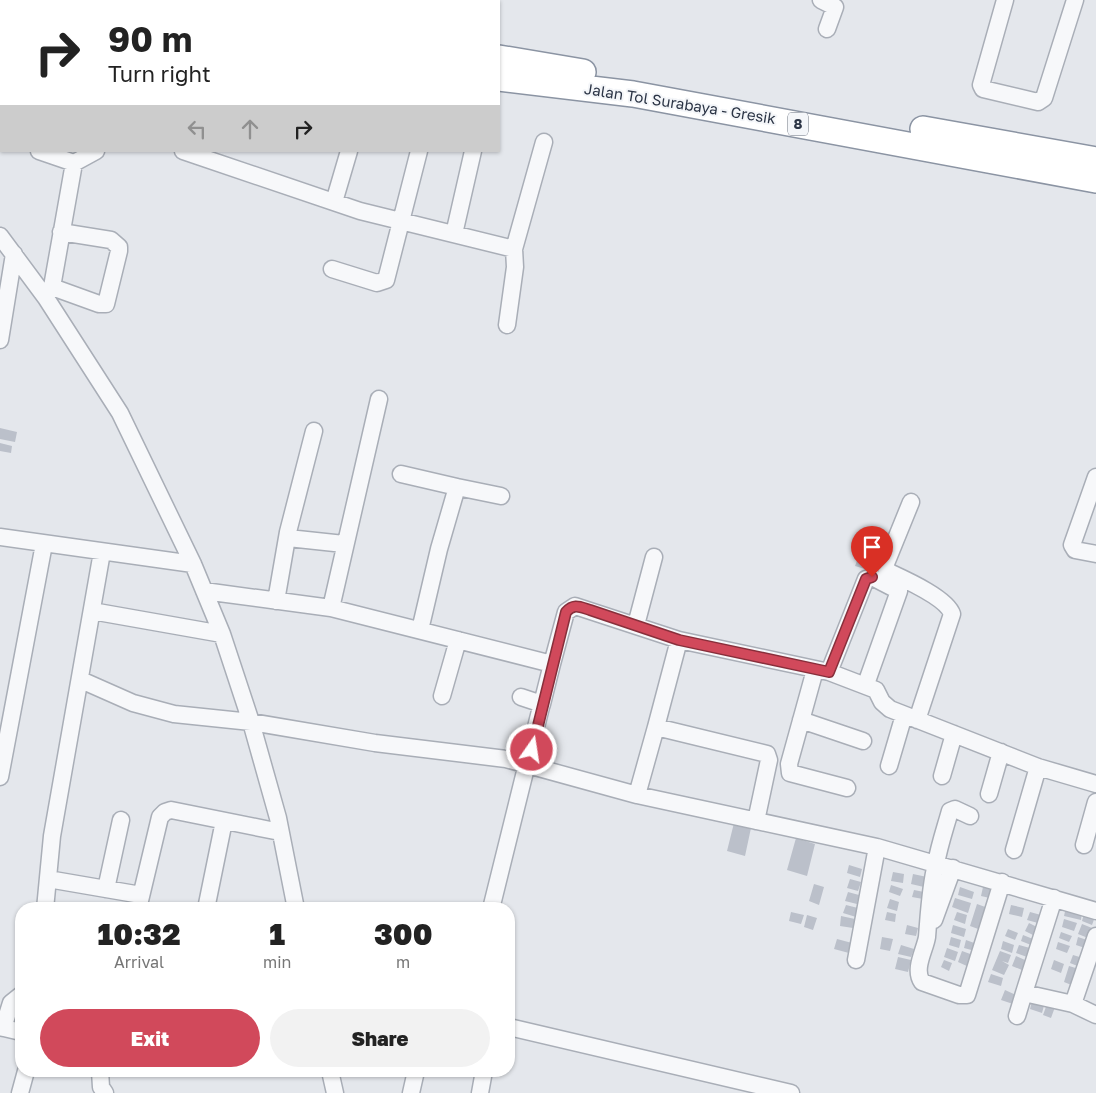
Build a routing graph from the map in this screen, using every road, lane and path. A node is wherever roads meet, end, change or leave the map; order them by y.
1 (821, 0) edge
2 (1005, 0) edge
3 (1075, 0) edge
4 (827, 29) dead end
5 (500, 58) edge
6 (500, 78) edge
7 (544, 142) dead end
8 (94, 152) edge
9 (186, 152) edge
10 (349, 152) edge
11 (419, 152) edge
12 (473, 152) edge
13 (50, 153) edge
14 (1096, 160) edge
15 (74, 163) junction
16 (1096, 180) edge
17 (334, 202) junction
18 (400, 221) junction
19 (61, 232) junction
20 (454, 234) junction
21 (0, 236) edge
22 (514, 249) junction
23 (14, 254) junction
24 (332, 269) dead end
25 (49, 292) junction
26 (507, 326) dead end
27 (0, 340) edge
28 (379, 399) dead end
29 (314, 431) dead end
30 (401, 474) dead end
31 (1096, 477) edge
32 (458, 487) junction
33 (501, 496) dead end
34 (911, 502) dead end
35 (0, 537) edge
36 (288, 538) junction
37 (44, 544) junction
38 (344, 544) junction
39 (102, 552) junction
40 (1096, 554) edge
41 (654, 557) dead end
42 (193, 564) junction
43 (204, 591) junction
44 (276, 601) junction
45 (331, 608) junction
46 (92, 611) junction
47 (636, 625) junction
48 (420, 630) junction
49 (222, 634) junction
50 (458, 640) junction
51 (679, 640) junction
52 (552, 664) junction
53 (822, 671) junction
54 (81, 680) junction
55 (866, 684) junction
56 (8, 695) edge
57 (442, 696) dead end
58 (521, 697) dead end
59 (542, 704) junction
60 (910, 717) junction
61 (801, 720) junction
62 (252, 722) junction
63 (656, 727) junction
64 (954, 734) junction
65 (862, 741) dead end
66 (1001, 752) junction
67 (528, 766) junction
68 (890, 766) dead end
69 (1038, 767) junction
70 (942, 776) dead end
71 (0, 777) edge
72 (1096, 784) edge
73 (847, 788) dead end
74 (989, 794) dead end
75 (637, 795) junction
76 (1096, 802) edge
77 (970, 816) dead end
78 (121, 820) dead end
79 (224, 821) junction
80 (756, 821) junction
81 (280, 832) junction
82 (1084, 845) dead end
83 (877, 847) junction
84 (1014, 850) dead end
85 (936, 864) junction
86 (953, 868) junction
87 (48, 879) junction
88 (1002, 882) junction
89 (106, 889) junction
90 (1054, 898) junction
91 (46, 902) edge
92 (139, 902) edge
93 (207, 902) edge
94 (295, 902) edge
95 (493, 902) edge
96 (1096, 911) edge
97 (1096, 936) edge
98 (927, 937) junction
99 (856, 960) dead end
100 (1089, 980) edge
101 (1024, 993) junction
102 (15, 999) edge
103 (1073, 1004) junction
104 (1096, 1015) edge
105 (1017, 1016) dead end
106 (2, 1028) edge
107 (515, 1028) edge
108 (15, 1031) edge
109 (24, 1077) edge
110 (100, 1077) edge
111 (331, 1077) edge
112 (415, 1077) edge
113 (483, 1077) edge
114 (20, 1093) edge
115 (105, 1093) edge
116 (335, 1093) edge
117 (411, 1093) edge
118 (480, 1093) edge
119 (791, 1093) edge

1 - 4 street
2 - 3 street
5 - 14 highway, Jalan Tol Surabaya - Gresik / 8
6 - 16 highway, Jalan Tol Surabaya - Gresik / 8
7 - 22 street
8 - 15 street
9 - 17 street
10 - 17 street
11 - 18 street
12 - 20 street
13 - 15 street
15 - 19 street
17 - 18 street
18 - 20 street
18 - 24 street
19 - 25 street
19 - 25 street
20 - 22 street
21 - 23 street
22 - 26 street
23 - 25 street
23 - 27 street
25 - 42 street
28 - 38 street
29 - 36 street
30 - 32 street
31 - 40 street
32 - 33 street
32 - 48 street
34 - 60 street
35 - 37 street
36 - 38 street
36 - 44 street
37 - 39 street
37 - 56 street
38 - 45 street
39 - 42 street
39 - 46 street
41 - 47 street
42 - 43 street
43 - 44 street
43 - 49 street
44 - 45 street
45 - 48 street
46 - 49 street
46 - 54 street
47 - 51 street
47 - 52 street
48 - 50 street
49 - 62 street
50 - 52 street
50 - 57 street
51 - 53 street
51 - 63 street
52 - 59 street
53 - 55 street
53 - 55 street
53 - 61 street
54 - 62 street
54 - 87 street
55 - 60 street
56 - 71 street
58 - 59 street
59 - 67 street
60 - 64 street
60 - 68 street
61 - 65 street
61 - 73 street
62 - 67 street
62 - 81 street
63 - 75 street
63 - 80 street
64 - 66 street
64 - 70 street
66 - 69 street
66 - 74 street
67 - 75 street
67 - 95 street
69 - 72 street
69 - 84 street
75 - 80 street
76 - 82 street
77 - 85 street
78 - 89 street
79 - 81 street
79 - 92 street
79 - 93 street
80 - 83 street
81 - 94 street
83 - 85 street
83 - 99 street
85 - 86 street
85 - 98 street
86 - 88 street
86 - 98 street
87 - 89 street
87 - 91 street
88 - 90 street
88 - 98 street
89 - 92 street
90 - 96 street
90 - 101 street
97 - 100 street
100 - 103 street
101 - 103 street
101 - 105 street
102 - 106 street
103 - 104 street
106 - 108 street
107 - 119 street
109 - 114 street
110 - 115 street
111 - 116 street
112 - 117 street
113 - 118 street

